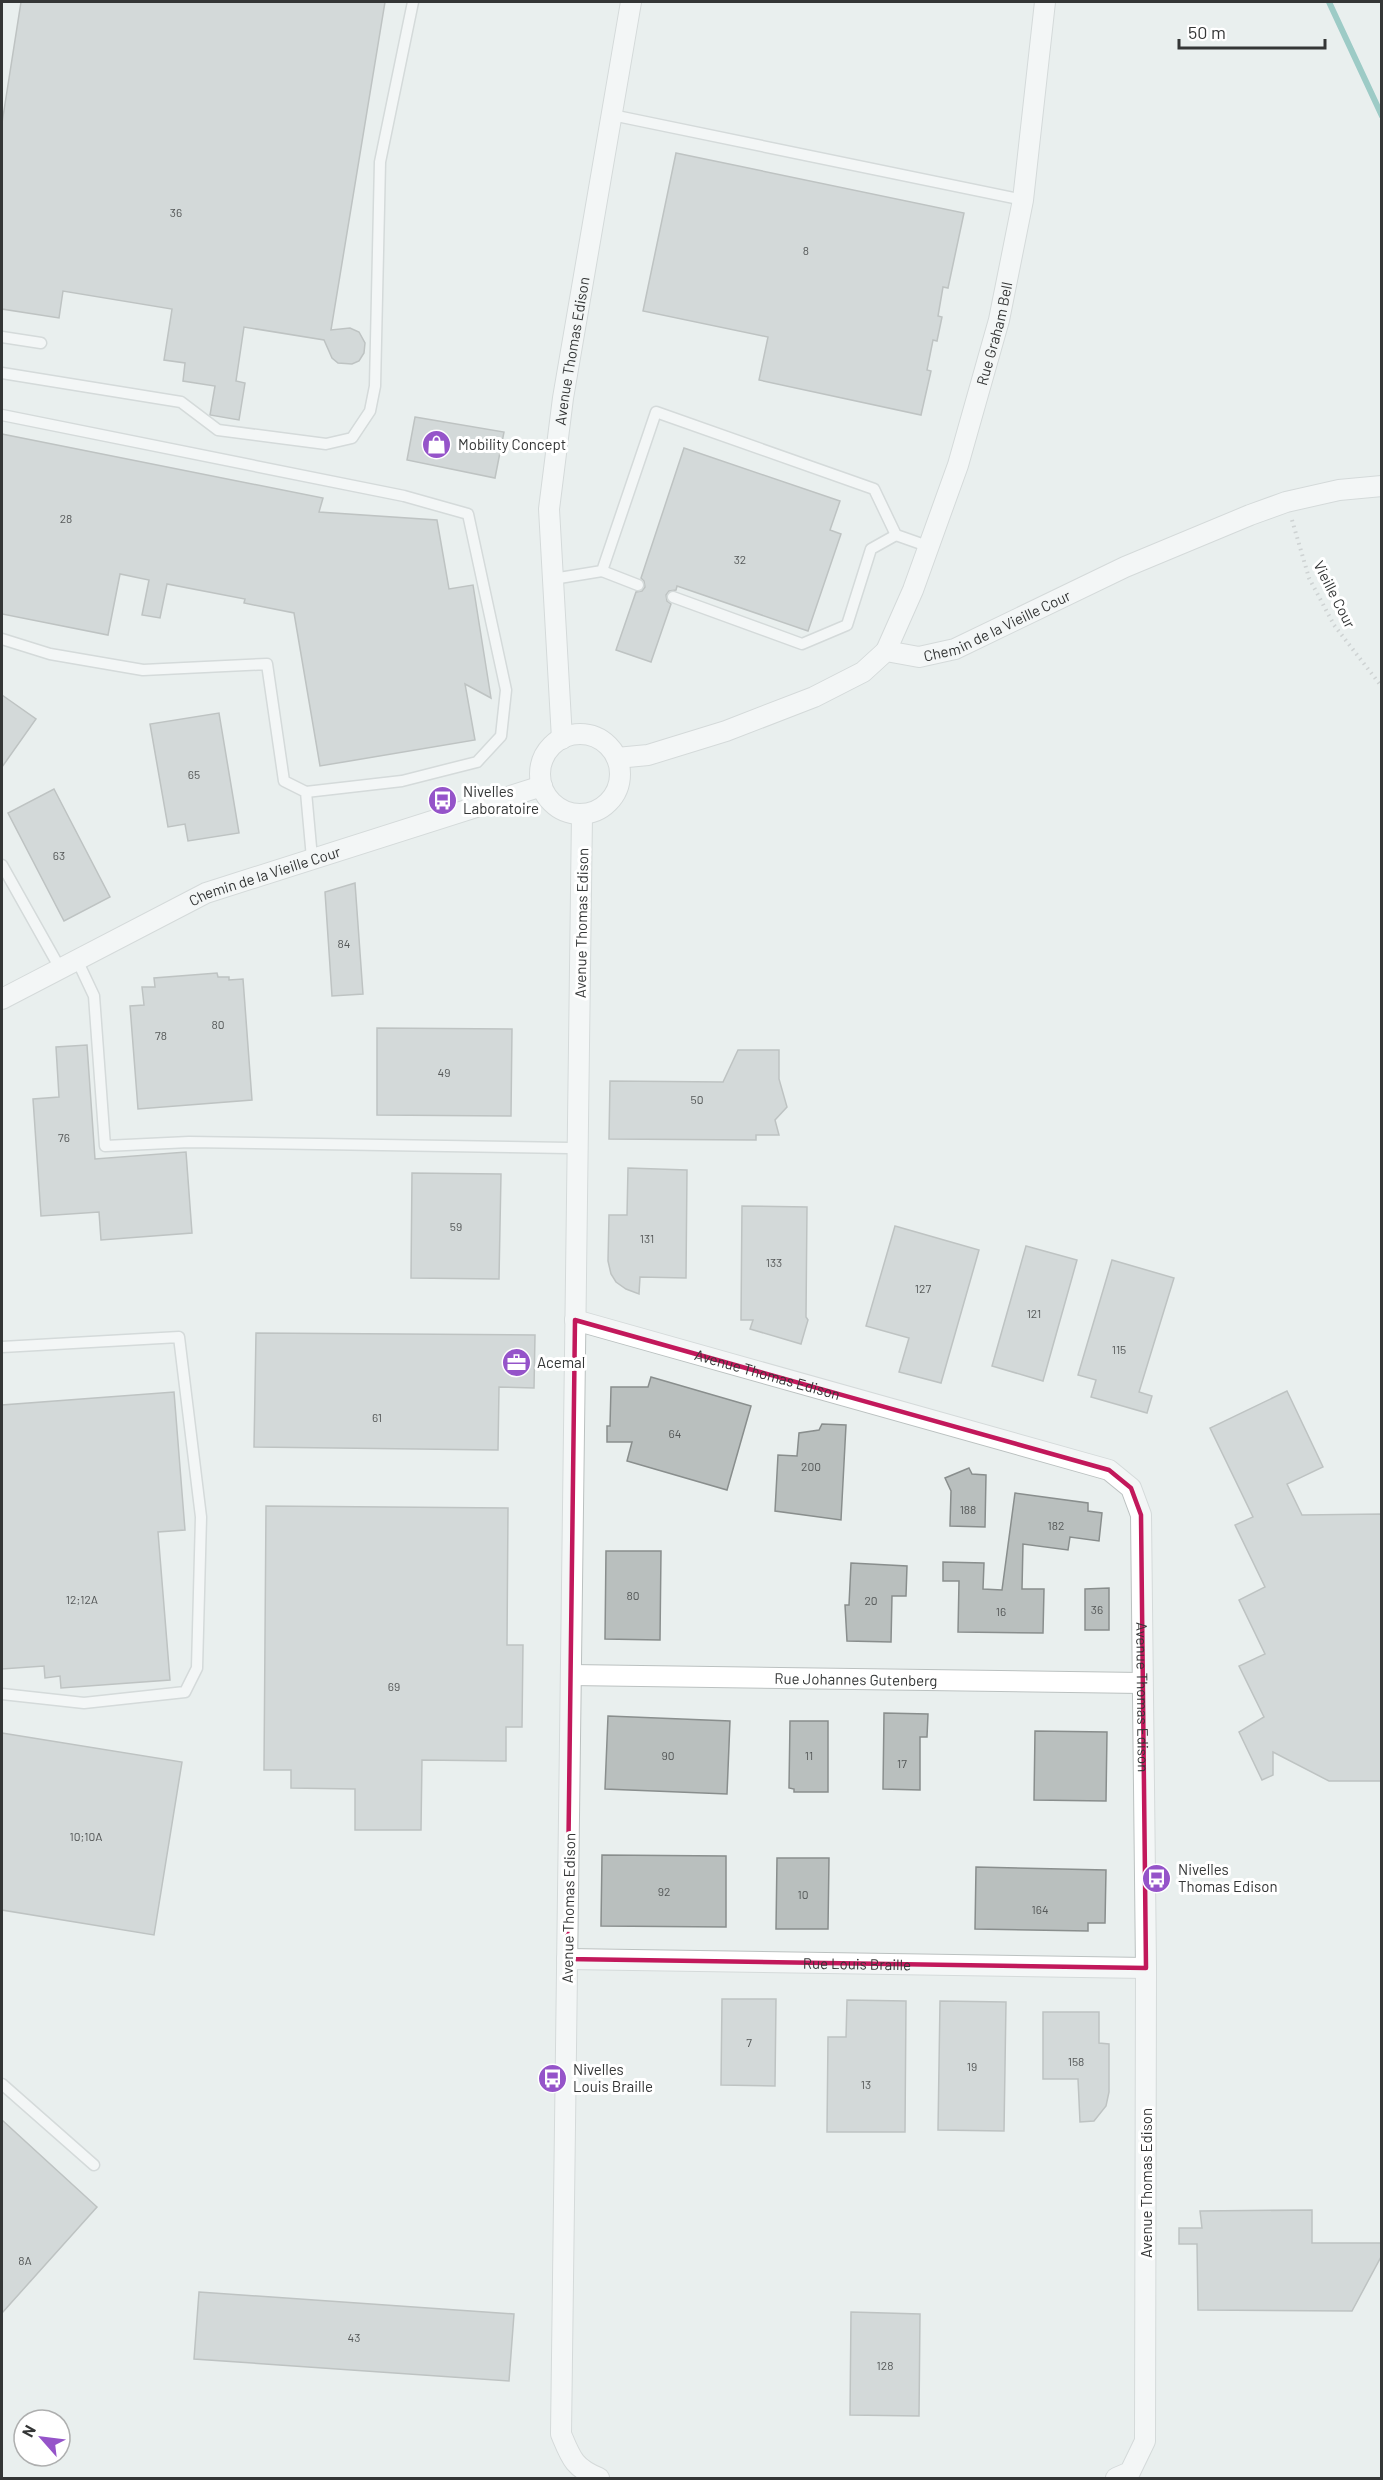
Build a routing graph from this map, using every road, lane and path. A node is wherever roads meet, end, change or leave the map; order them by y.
1 (413, 2) edge
2 (631, 2) edge
3 (1045, 2) edge
4 (612, 115) junction
5 (1023, 200) junction
6 (2, 337) edge
7 (41, 344) dead end
8 (2, 373) edge
9 (2, 415) edge
10 (1382, 486) edge
11 (1286, 502) junction
12 (896, 535) junction
13 (930, 547) junction
14 (602, 571) junction
15 (553, 579) junction
16 (638, 585) dead end
17 (673, 597) dead end
18 (2, 639) edge
19 (886, 651) junction
20 (1382, 687) edge
21 (562, 739) junction
22 (617, 758) junction
23 (542, 786) junction
24 (306, 792) junction
25 (582, 814) junction
26 (312, 858) junction
27 (2, 865) edge
28 (69, 966) junction
29 (2, 999) edge
30 (569, 1148) dead end
31 (575, 1320) junction
32 (2, 1347) edge
33 (572, 1675) junction
34 (1141, 1683) junction
35 (2, 1694) edge
36 (567, 1959) junction
37 (1146, 1968) junction
38 (2, 2084) edge
39 (94, 2164) dead end
40 (600, 2478) edge
41 (1116, 2478) edge

1 - 8 lane
2 - 4 street, Avenue Thomas Edison
3 - 5 street, Rue Graham Bell
4 - 5 lane
4 - 15 street, Avenue Thomas Edison
5 - 13 street, Rue Graham Bell
6 - 7 lane
9 - 24 lane
10 - 11 street, Chemin de la Vieille Cour
11 - 19 street, Chemin de la Vieille Cour
11 - 20 path, Vieille Cour
12 - 13 lane
12 - 14 lane
12 - 17 lane
13 - 19 street, Rue Graham Bell
14 - 15 lane
14 - 16 lane
15 - 21 street, Avenue Thomas Edison
18 - 24 lane
19 - 22 street
21 - 22 street
21 - 23 street
22 - 25 street
23 - 25 street
23 - 26 street, Chemin de la Vieille Cour
24 - 26 lane
25 - 31 street, Avenue Thomas Edison
26 - 28 street, Chemin de la Vieille Cour
27 - 28 lane
28 - 29 street, Chemin de la Vieille Cour
28 - 30 lane
31 - 33 street, Avenue Thomas Edison
31 - 34 street, Avenue Thomas Edison
32 - 35 lane
33 - 34 street, Rue Johannes Gutenberg
33 - 36 street, Avenue Thomas Edison
34 - 37 street, Avenue Thomas Edison
36 - 37 street, Rue Louis Braille
36 - 40 street, Avenue Thomas Edison
37 - 41 street, Avenue Thomas Edison
38 - 39 lane

